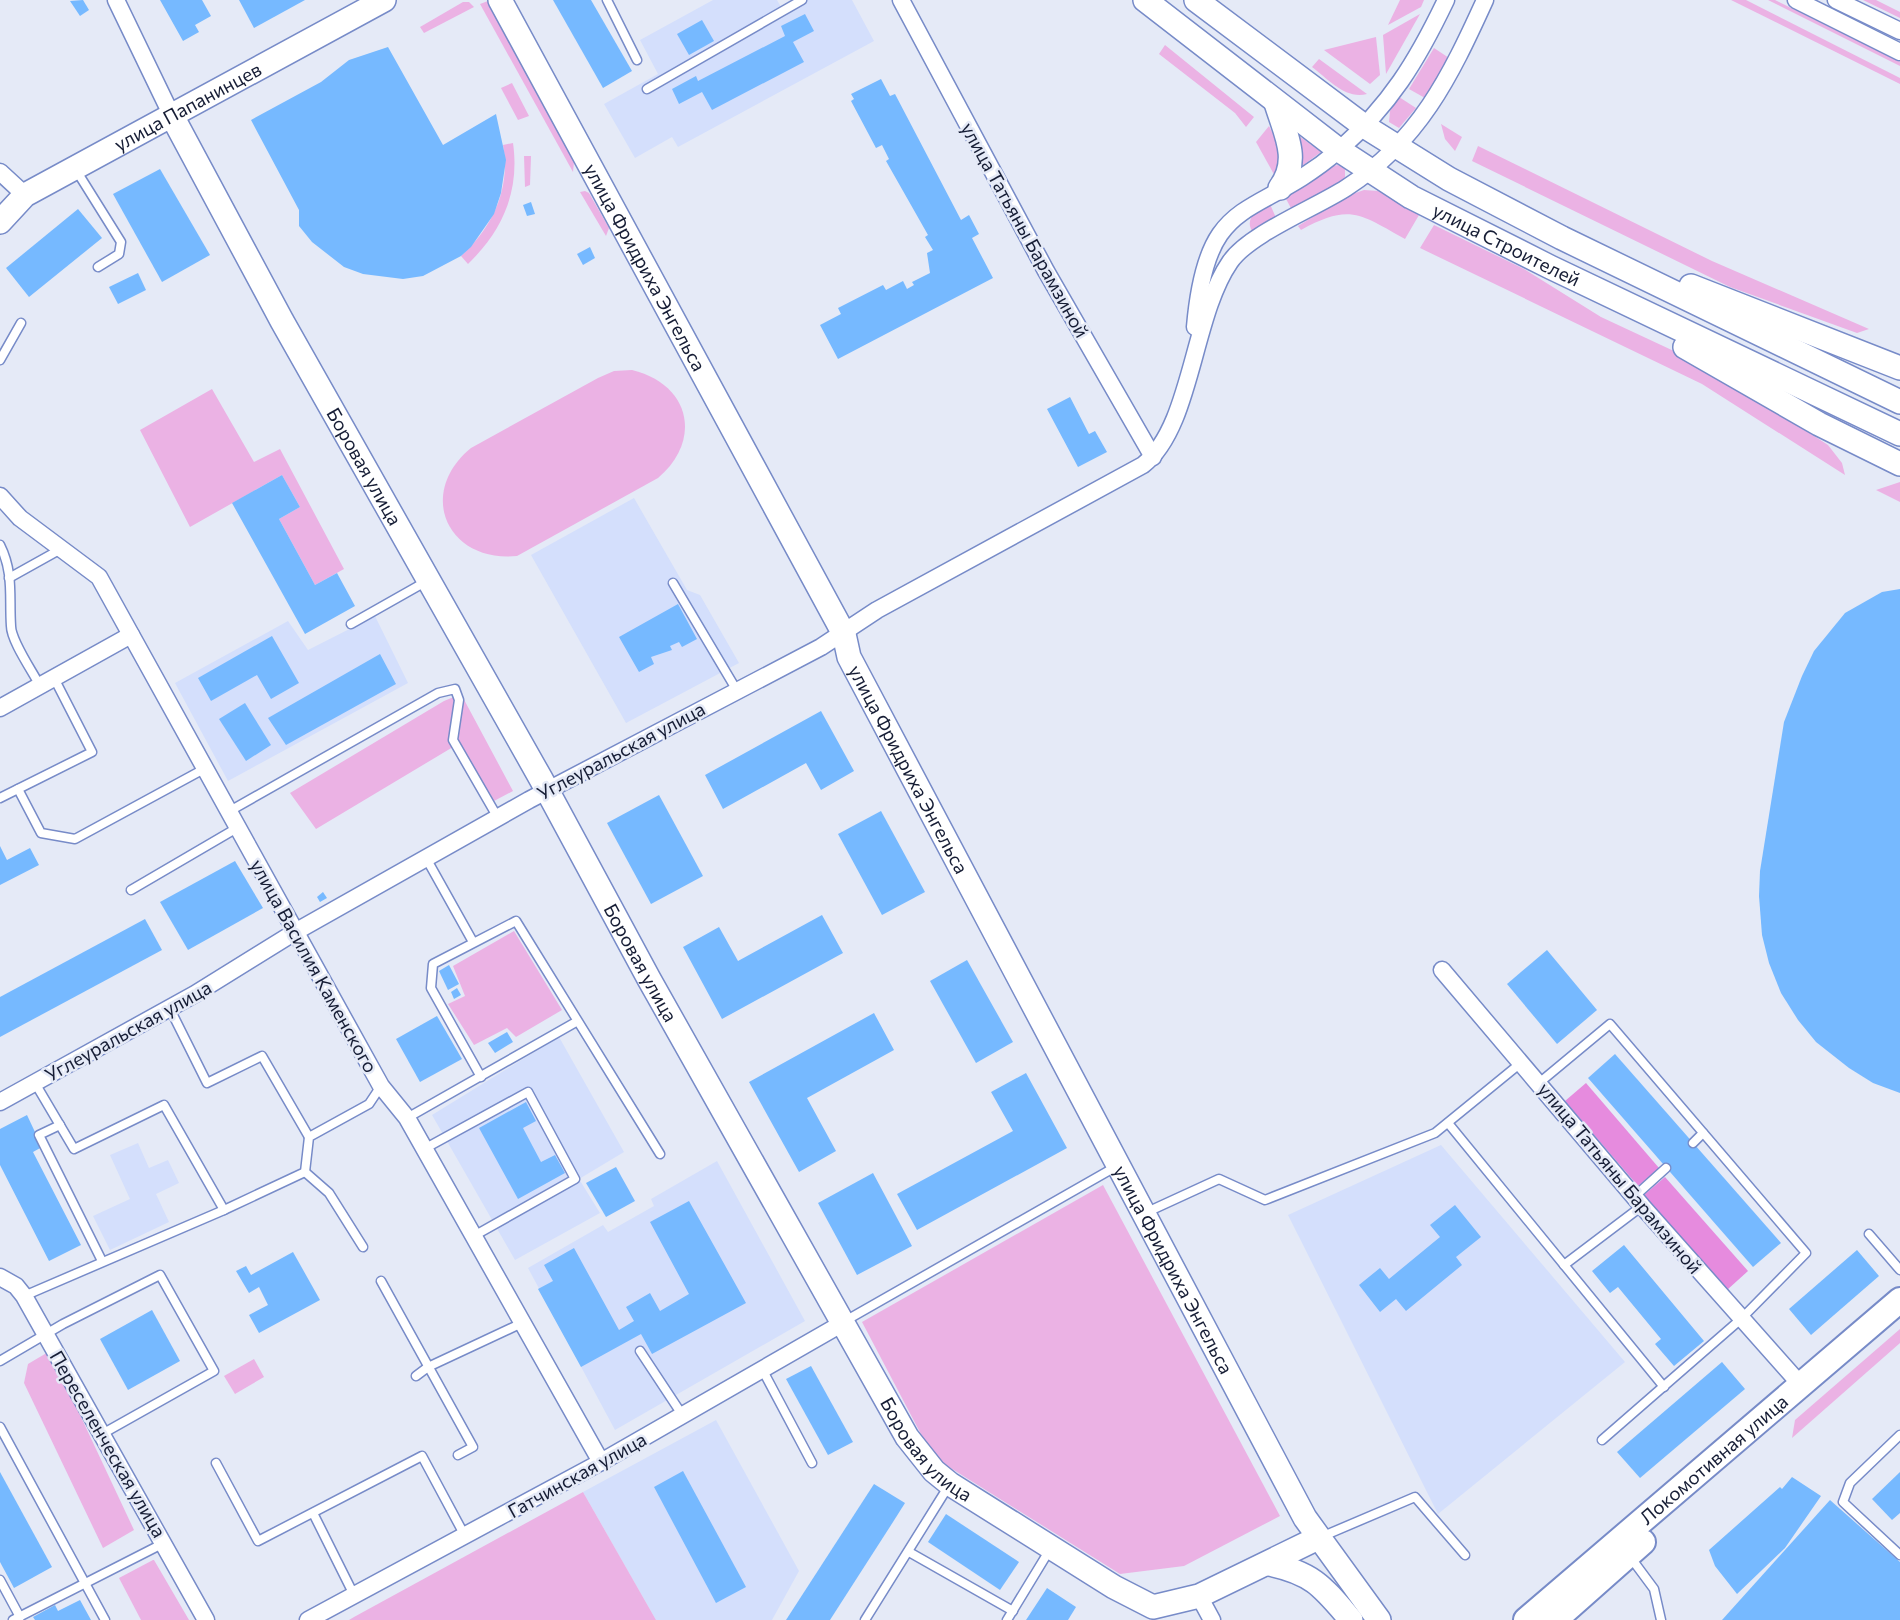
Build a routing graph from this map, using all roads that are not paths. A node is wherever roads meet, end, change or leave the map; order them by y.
1 (116, 0) edge
2 (384, 0) edge
3 (500, 0) edge
4 (607, 0) edge
5 (802, 0) edge
6 (901, 0) edge
7 (1144, 0) edge
8 (1196, 0) edge
9 (1446, 0) edge
10 (1485, 0) edge
11 (1796, 0) edge
12 (1836, 0) edge
13 (1900, 31) edge
14 (1900, 52) edge
15 (637, 60) dead end
16 (647, 89) dead end
17 (1276, 103) junction
18 (171, 114) junction
19 (1364, 126) junction
20 (1398, 148) junction
21 (1339, 150) junction
22 (75, 167) junction
23 (0, 172) edge
24 (1370, 172) junction
25 (1280, 188) junction
26 (25, 195) junction
27 (0, 222) edge
28 (1562, 238) junction
29 (99, 267) dead end
30 (1550, 267) junction
31 (21, 323) dead end
32 (1192, 359) junction
33 (0, 360) edge
34 (1900, 368) edge
35 (1900, 402) edge
36 (1900, 433) edge
37 (1153, 457) junction
38 (1900, 464) edge
39 (0, 496) edge
40 (0, 545) edge
41 (62, 549) junction
42 (9, 578) junction
43 (429, 579) junction
44 (673, 583) dead end
45 (351, 624) dead end
46 (844, 634) junction
47 (131, 635) junction
48 (47, 682) junction
49 (736, 689) junction
50 (0, 708) edge
51 (204, 769) junction
52 (18, 789) junction
53 (548, 790) junction
54 (0, 798) edge
55 (228, 812) junction
56 (498, 818) junction
57 (237, 828) junction
58 (426, 858) junction
59 (131, 890) dead end
60 (295, 932) junction
61 (473, 942) junction
62 (1442, 970) dead end
63 (170, 1009) junction
64 (576, 1022) junction
65 (1522, 1062) junction
66 (481, 1077) junction
67 (35, 1083) junction
68 (1539, 1083) junction
69 (381, 1086) junction
70 (0, 1102) edge
71 (407, 1118) junction
72 (1448, 1123) junction
73 (60, 1125) junction
74 (1703, 1133) junction
75 (309, 1137) junction
76 (1693, 1143) dead end
77 (424, 1149) junction
78 (660, 1154) dead end
79 (1119, 1165) junction
80 (1666, 1168) dead end
81 (304, 1172) junction
82 (1638, 1201) junction
83 (224, 1210) junction
84 (1145, 1213) junction
85 (1869, 1234) dead end
86 (472, 1237) junction
87 (363, 1247) dead end
88 (102, 1261) junction
89 (1564, 1265) junction
90 (1900, 1270) edge
91 (0, 1277) edge
92 (381, 1281) dead end
93 (24, 1296) junction
94 (1900, 1300) edge
95 (1741, 1319) junction
96 (1900, 1319) edge
97 (843, 1323) junction
98 (520, 1324) junction
99 (46, 1334) junction
100 (640, 1350) dead end
101 (0, 1361) edge
102 (428, 1367) junction
103 (762, 1369) junction
104 (416, 1376) dead end
105 (1800, 1384) junction
106 (1664, 1387) junction
107 (682, 1416) junction
108 (0, 1427) edge
109 (102, 1434) junction
110 (1900, 1435) edge
111 (1602, 1440) dead end
112 (458, 1455) dead end
113 (601, 1462) junction
114 (216, 1463) dead end
115 (812, 1463) dead end
116 (950, 1484) junction
117 (313, 1513) junction
118 (465, 1536) junction
119 (1318, 1538) junction
120 (164, 1543) junction
121 (1051, 1548) junction
122 (909, 1552) junction
123 (1629, 1554) junction
124 (1465, 1555) dead end
125 (1900, 1555) edge
126 (1269, 1564) junction
127 (0, 1580) edge
128 (85, 1582) junction
129 (354, 1595) junction
130 (1199, 1596) junction
131 (1013, 1611) junction
132 (1344, 1612) edge
133 (17, 1618) edge
134 (105, 1620) edge
135 (206, 1620) edge
136 (308, 1620) edge
137 (865, 1620) edge
138 (1007, 1620) edge
139 (1212, 1620) edge
140 (1379, 1620) edge
141 (1526, 1620) edge
142 (1555, 1620) edge
143 (1661, 1620) edge

1 - 18 street
2 - 18 main road, улица Папанинцев
3 - 46 main road, улица Фридриха Энгельса
4 - 15 lane
5 - 16 lane
6 - 37 street, улица Татьяны Барамзиной
7 - 17 main road, улица Строителей
8 - 19 main road, улица Строителей
9 - 19 street
10 - 20 street
11 - 14 street
12 - 13 street
17 - 21 main road, улица Строителей
17 - 25 main road
18 - 22 main road, улица Папанинцев
18 - 43 main road, Боровая улица
19 - 20 main road, улица Строителей
19 - 21 street
20 - 24 street
20 - 28 main road, улица Строителей
21 - 24 main road, улица Строителей
21 - 25 street
22 - 26 main road, улица Папанинцев
22 - 29 lane
23 - 26 street
24 - 30 main road, улица Строителей
24 - 32 street
25 - 32 street
26 - 27 main road, улица Папанинцев
28 - 34 main road
28 - 35 main road, улица Строителей
30 - 36 main road, улица Строителей
30 - 38 main road
31 - 33 lane
32 - 37 street
37 - 46 street, Углеуральская улица
39 - 41 street, улица Василия Каменского
40 - 42 lane
41 - 42 lane
41 - 47 street, улица Василия Каменского
42 - 48 lane
43 - 45 lane
43 - 53 main road, Боровая улица
44 - 49 lane
46 - 49 street, Углеуральская улица
46 - 79 main road, улица Фридриха Энгельса
47 - 48 street
47 - 51 street, улица Василия Каменского
48 - 50 street
48 - 52 lane
49 - 53 street, Углеуральская улица
51 - 52 lane
51 - 55 street, улица Василия Каменского
52 - 54 lane
53 - 56 street, Углеуральская улица
53 - 97 main road, Боровая улица
55 - 56 lane
55 - 57 street, улица Василия Каменского
56 - 58 street, Углеуральская улица
57 - 59 lane
57 - 60 street, улица Василия Каменского
58 - 60 street, Углеуральская улица
58 - 61 lane
60 - 63 street, Углеуральская улица
60 - 69 street, улица Василия Каменского
61 - 64 lane
61 - 66 lane
62 - 65 street, улица Татьяны Барамзиной
63 - 67 street, Углеуральская улица
63 - 75 lane
64 - 66 lane
64 - 78 lane
65 - 68 street, улица Татьяны Барамзиной
65 - 72 lane
66 - 71 lane
67 - 70 street, Углеуральская улица
67 - 73 lane
68 - 74 lane
68 - 82 street, улица Татьяны Барамзиной
69 - 71 street, улица Василия Каменского
69 - 75 lane
71 - 77 street, улица Василия Каменского
72 - 84 lane
72 - 89 lane
73 - 83 lane
73 - 88 lane
74 - 76 lane
74 - 95 lane
75 - 81 lane
77 - 86 street, улица Василия Каменского
77 - 86 lane
79 - 84 main road, улица Фридриха Энгельса
79 - 97 lane
80 - 82 lane
81 - 83 lane
81 - 87 lane
82 - 89 lane
82 - 95 street, улица Татьяны Барамзиной
83 - 88 lane
84 - 119 main road, улица Фридриха Энгельса
85 - 90 lane
86 - 98 street, улица Василия Каменского
88 - 93 lane
89 - 106 lane
91 - 93 street, Переселенческая улица
92 - 102 lane
93 - 99 street, Переселенческая улица
94 - 105 main road, Локомотивная улица
95 - 105 street, улица Татьяны Барамзиной
95 - 106 lane
96 - 123 main road, Локомотивная улица
97 - 103 street, Гатчинская улица
97 - 116 main road, Боровая улица
98 - 102 lane
98 - 113 street, улица Василия Каменского
99 - 101 lane
99 - 109 street, Переселенческая улица
99 - 109 lane
100 - 107 lane
102 - 104 lane
102 - 112 lane
103 - 107 street, Гатчинская улица
103 - 115 lane
105 - 141 main road, Локомотивная улица
106 - 111 lane
107 - 113 street, Гатчинская улица
108 - 128 lane
109 - 120 street, Переселенческая улица
110 - 125 lane
113 - 118 street, Гатчинская улица
114 - 117 lane
116 - 121 main road, Боровая улица
116 - 122 lane
117 - 118 lane
117 - 129 lane
118 - 129 street, Гатчинская улица
119 - 124 lane
119 - 126 main road, Боровая улица
119 - 132 main road
119 - 140 main road
120 - 128 lane
120 - 135 street, Переселенческая улица
121 - 130 main road, Боровая улица
121 - 131 lane
122 - 131 lane
122 - 137 lane
123 - 142 main road, Локомотивная улица
123 - 143 lane
126 - 130 main road, Боровая улица
126 - 132 main road
127 - 133 lane
128 - 133 lane
128 - 134 lane
129 - 136 street, Гатчинская улица
130 - 139 street
131 - 138 lane

